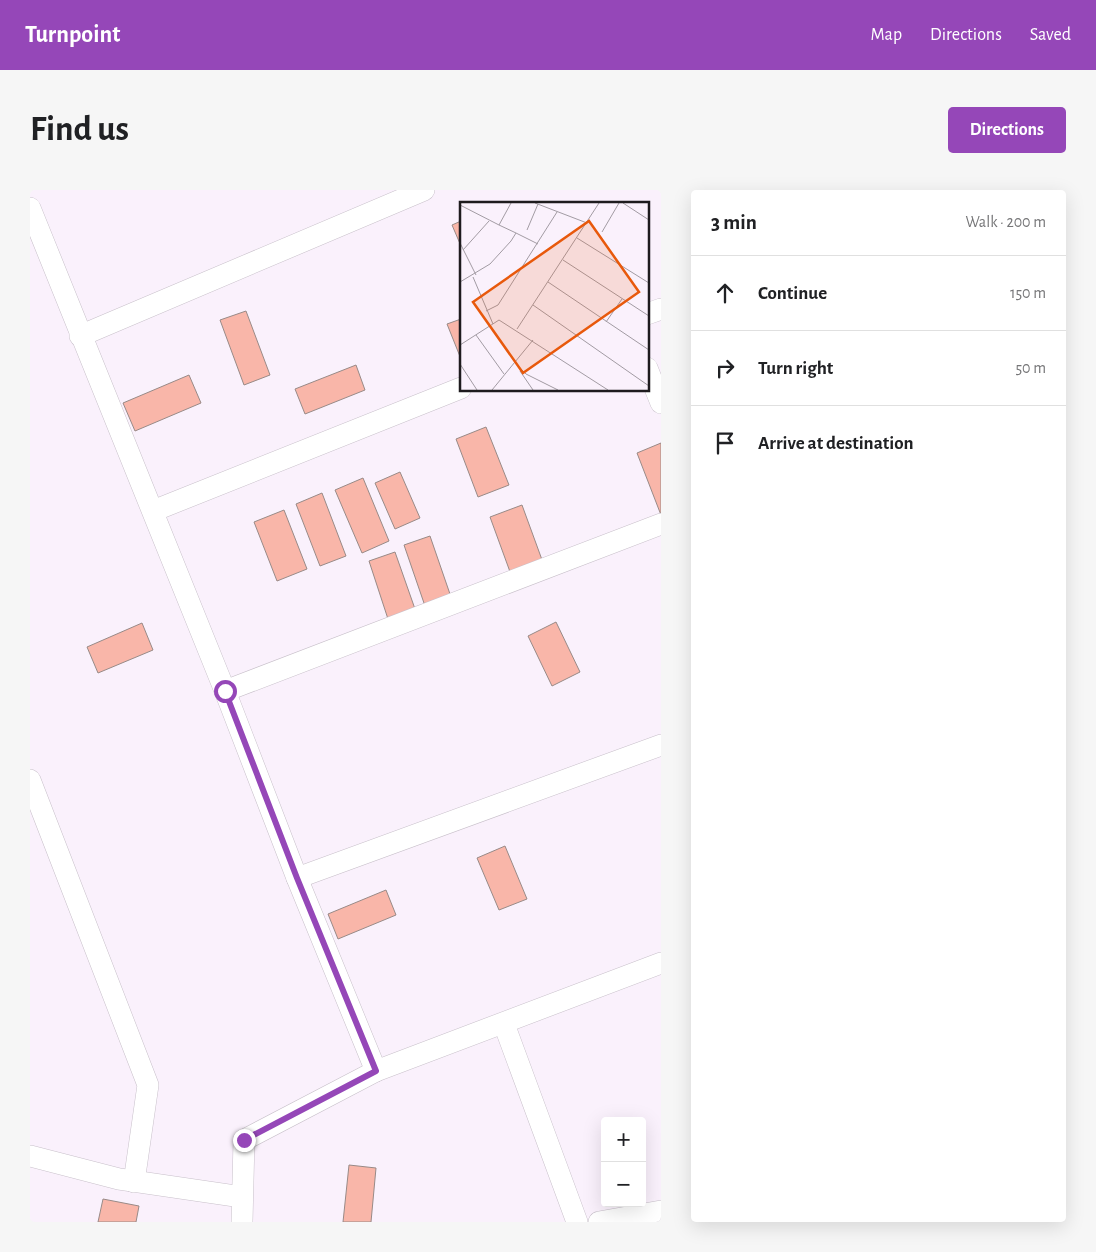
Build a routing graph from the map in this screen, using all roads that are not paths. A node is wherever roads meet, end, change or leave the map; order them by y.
1 (422, 190) edge
2 (30, 210) edge
3 (661, 309) edge
4 (648, 314) edge
5 (80, 336) junction
6 (648, 370) edge
7 (460, 388) edge
8 (661, 403) edge
9 (153, 511) junction
10 (661, 524) edge
11 (225, 691) junction
12 (661, 745) edge
13 (30, 780) edge
14 (297, 878) junction
15 (661, 963) edge
16 (504, 1024) junction
17 (376, 1071) junction
18 (30, 1156) edge
19 (134, 1182) junction
20 (242, 1197) junction
21 (661, 1211) edge
22 (242, 1222) edge
23 (577, 1222) edge
24 (599, 1222) edge

1 - 5 street
2 - 5 street
3 - 4 street
5 - 9 street
6 - 8 street
7 - 9 street
9 - 11 street
10 - 11 street
11 - 14 street
12 - 14 street
13 - 19 street
14 - 17 street
15 - 16 street
16 - 17 street
16 - 23 street
17 - 20 street
18 - 19 street
19 - 20 street
20 - 22 street
21 - 24 street

